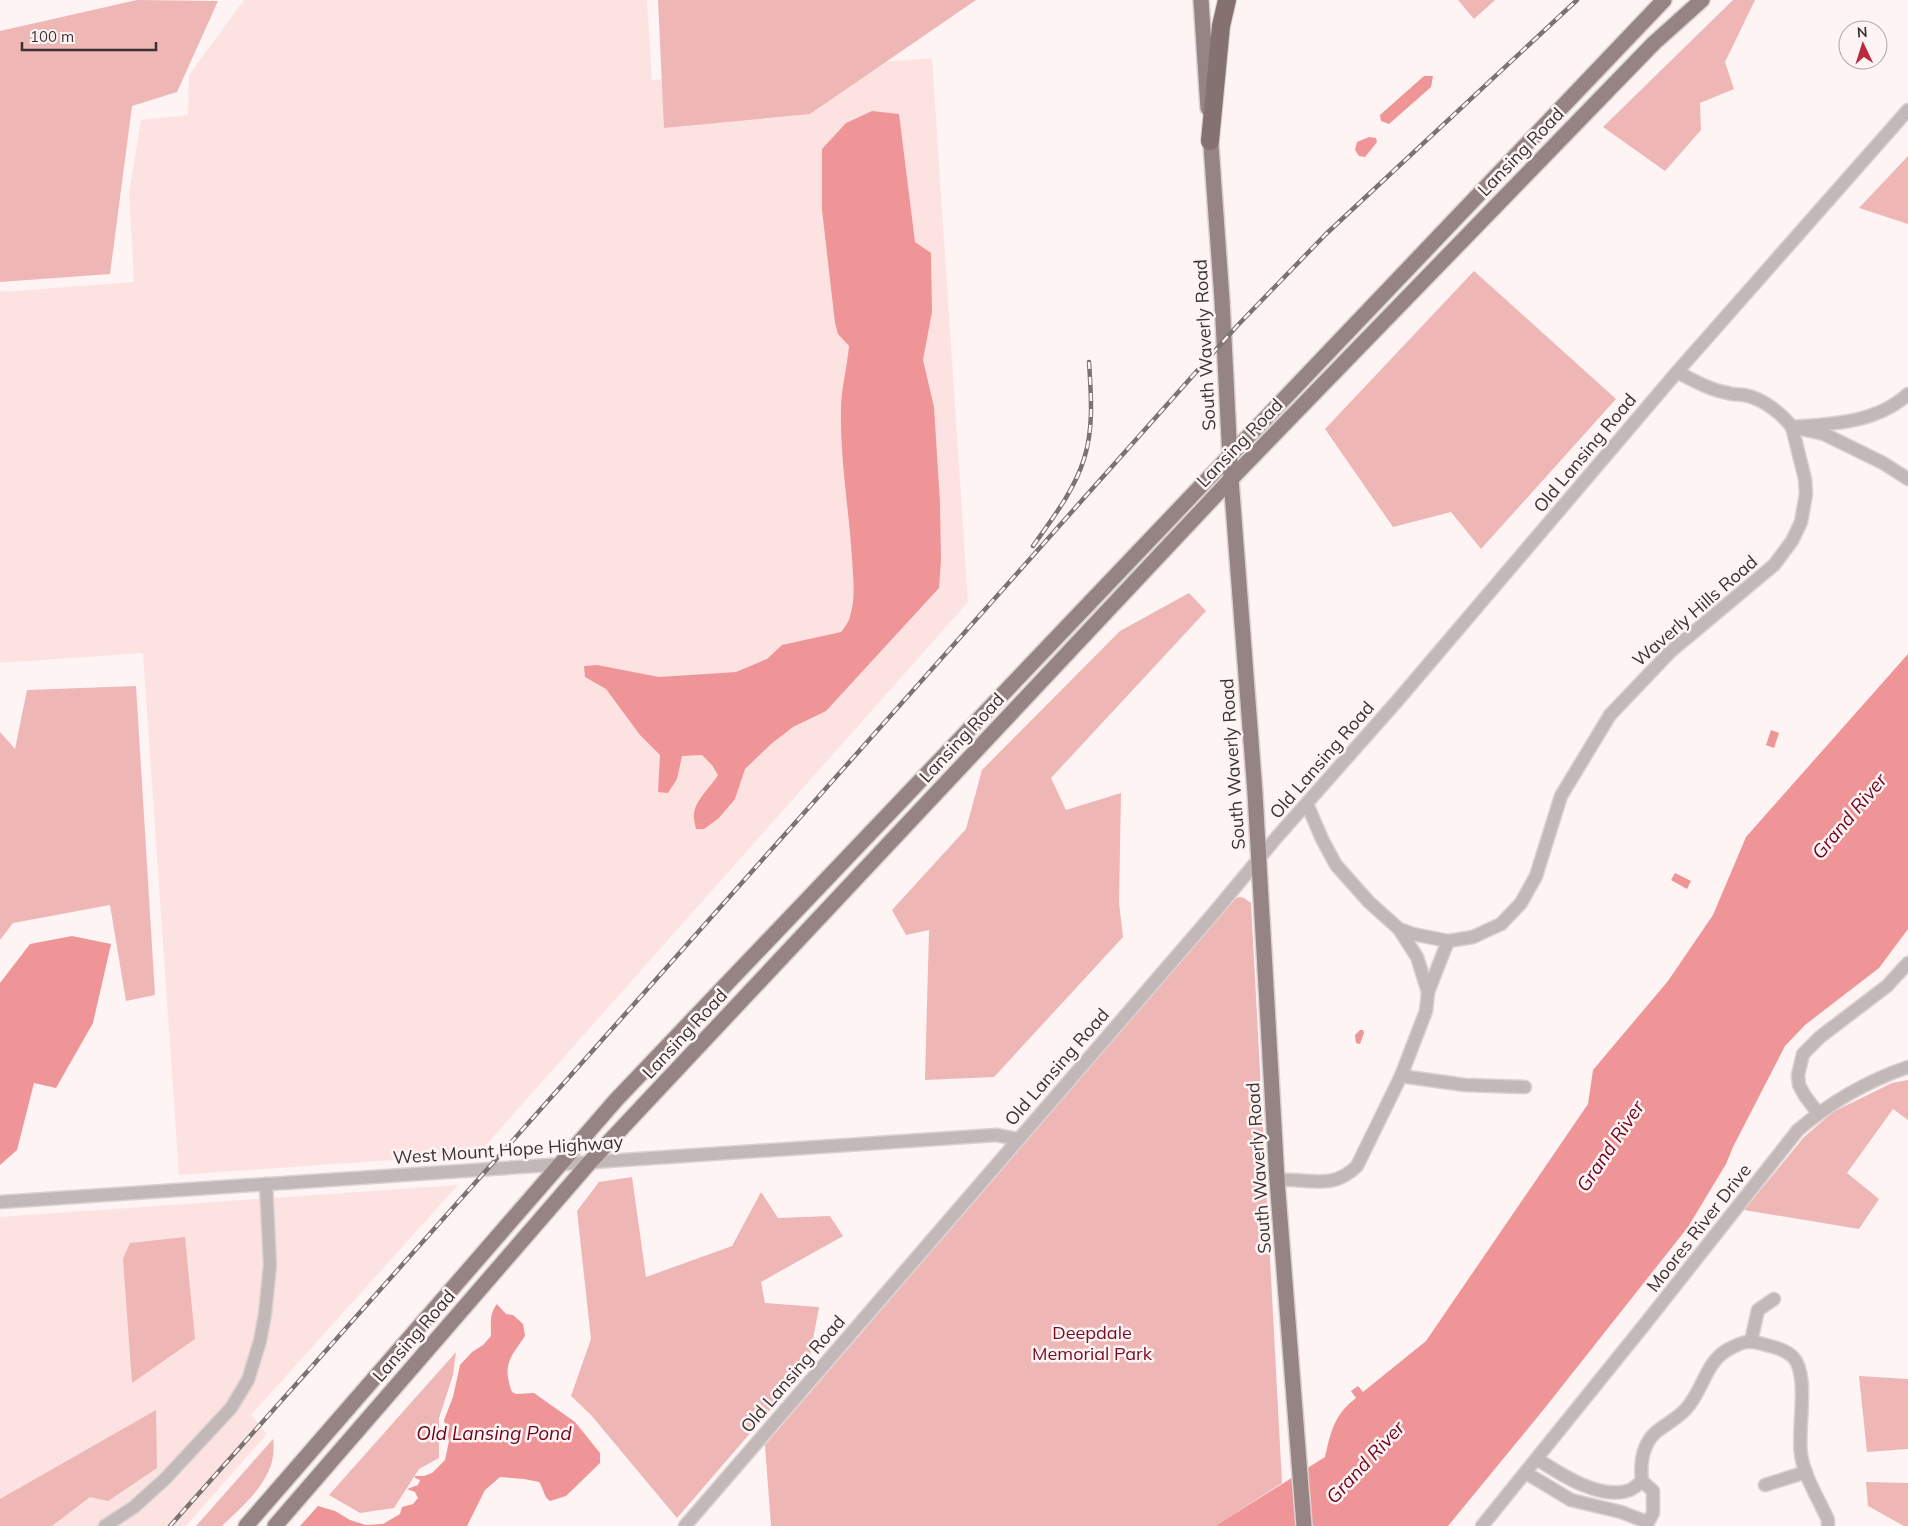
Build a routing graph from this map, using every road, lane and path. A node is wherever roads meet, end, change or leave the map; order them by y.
1 (1200, 0) edge
2 (1227, 0) edge
3 (1664, 0) edge
4 (1702, 0) edge
5 (1908, 110) edge
6 (1210, 140) junction
7 (1677, 372) junction
8 (1908, 394) edge
9 (1792, 427) junction
10 (1230, 455) junction
11 (1231, 479) junction
12 (1908, 479) edge
13 (1307, 804) junction
14 (1258, 858) junction
15 (1399, 929) junction
16 (1448, 941) junction
17 (1908, 963) edge
18 (1428, 992) junction
19 (1908, 1067) edge
20 (1401, 1076) junction
21 (1525, 1087) dead end
22 (1818, 1113) junction
23 (1018, 1139) junction
24 (590, 1162) junction
25 (559, 1165) junction
26 (1278, 1180) junction
27 (266, 1184) junction
28 (0, 1202) edge
29 (1774, 1299) dead end
30 (1751, 1340) junction
31 (1537, 1459) junction
32 (1806, 1472) junction
33 (1526, 1473) junction
34 (1642, 1481) junction
35 (1765, 1485) dead end
36 (1647, 1524) edge
37 (105, 1526) edge
38 (246, 1526) edge
39 (274, 1526) edge
40 (685, 1526) edge
41 (1304, 1526) edge
42 (1482, 1526) edge
43 (1828, 1526) edge

1 - 6 main road, South Waverly Road
2 - 6 highway
3 - 10 main road, Lansing Road
4 - 11 main road, Lansing Road
5 - 7 street, Old Lansing Road
6 - 10 main road, South Waverly Road
7 - 9 street
7 - 13 street, Old Lansing Road
8 - 9 street
9 - 12 street
9 - 16 street, Waverly Hills Road
10 - 11 main road, South Waverly Road
10 - 25 main road, Lansing Road
11 - 14 main road, South Waverly Road
11 - 24 main road, Lansing Road
13 - 14 street, Old Lansing Road
13 - 15 street
14 - 23 street, Old Lansing Road
14 - 26 main road, South Waverly Road
15 - 16 street
15 - 18 street
16 - 18 street
17 - 22 street
18 - 20 street
19 - 22 street, Moores River Drive
20 - 21 street
20 - 26 street
22 - 31 street, Moores River Drive
23 - 24 street, West Mount Hope Highway
23 - 40 street, Old Lansing Road
24 - 25 street, West Mount Hope Highway
24 - 39 main road, Lansing Road
25 - 27 street, West Mount Hope Highway
25 - 38 main road, Lansing Road
26 - 41 main road, South Waverly Road
27 - 28 street, West Mount Hope Highway
27 - 37 street
29 - 30 street
30 - 32 street
30 - 34 street
31 - 33 street, Moores River Drive
31 - 34 street
32 - 35 street
32 - 43 street
33 - 36 street
33 - 42 street, Moores River Drive
34 - 36 street

